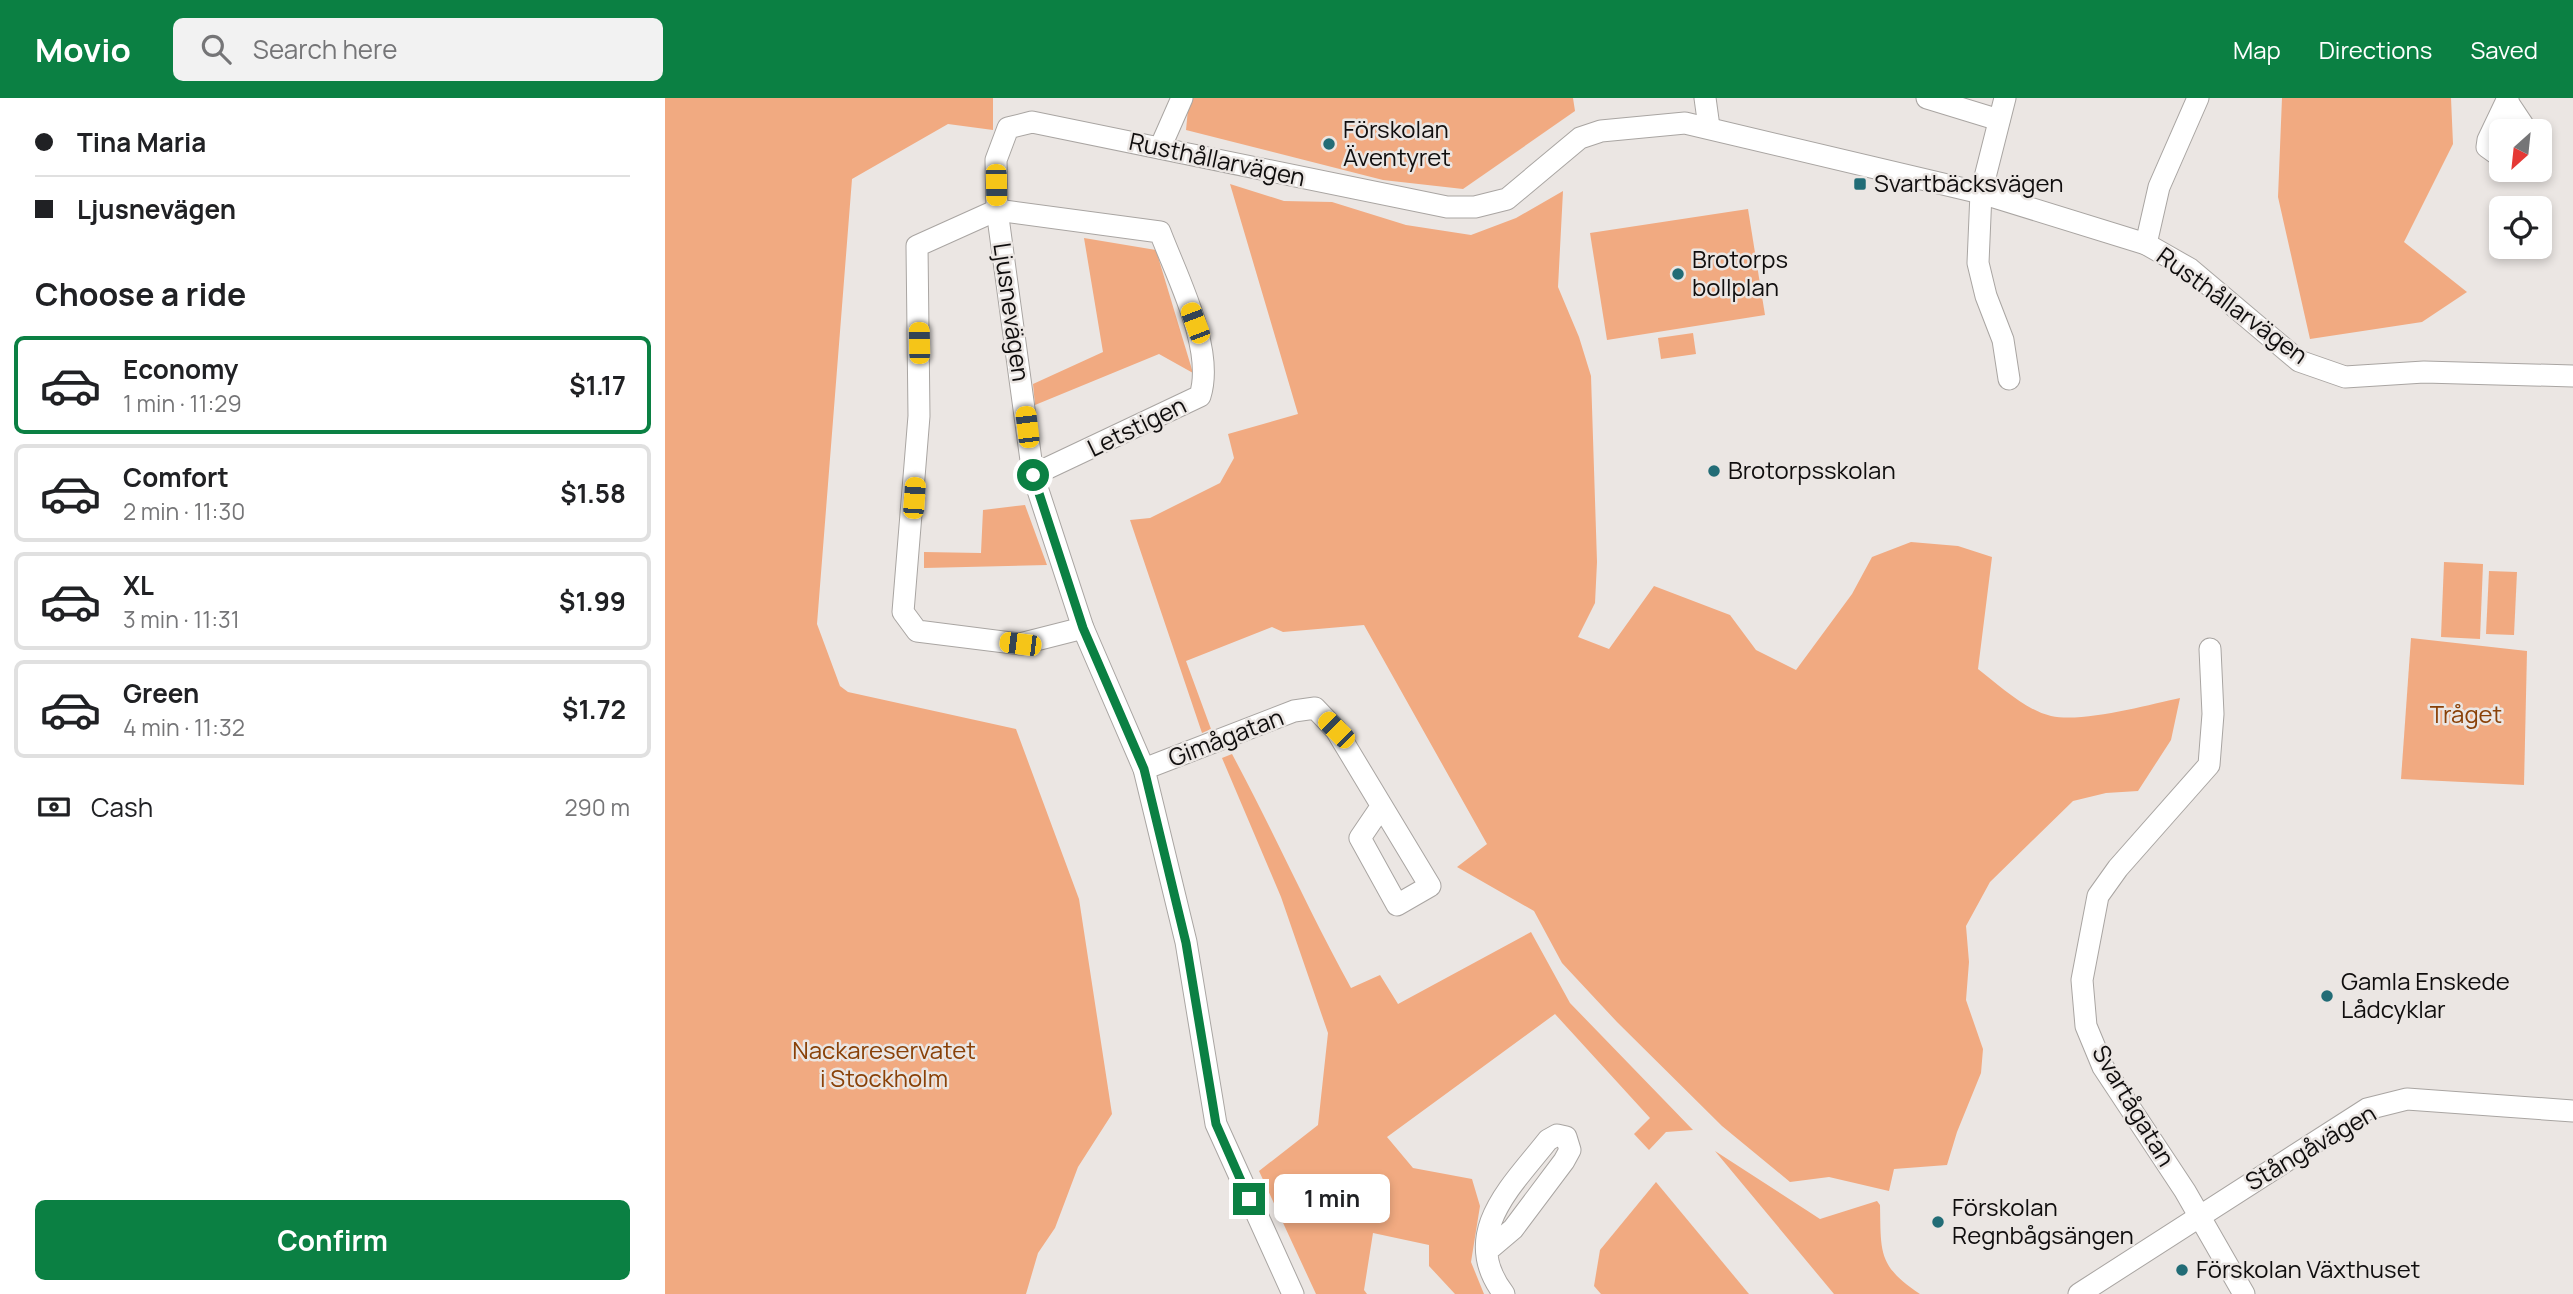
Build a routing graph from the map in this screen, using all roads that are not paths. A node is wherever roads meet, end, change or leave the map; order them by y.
1 (1182, 98) edge
2 (1705, 98) edge
3 (1927, 98) edge
4 (2004, 98) edge
5 (2198, 98) edge
6 (2508, 99) edge
7 (2498, 119) edge
8 (2520, 119) edge
9 (1999, 120) junction
10 (1709, 127) junction
11 (1009, 128) joint
12 (1160, 148) junction
13 (1981, 193) junction
14 (997, 210) junction
15 (2146, 244) junction
16 (2573, 376) edge
17 (2009, 379) dead end
18 (1033, 475) junction
19 (1083, 628) junction
20 (2210, 649) dead end
21 (1144, 769) junction
22 (1381, 807) dead end
23 (2573, 1111) edge
24 (2200, 1215) junction
25 (1487, 1251) junction
26 (1293, 1294) edge
27 (1504, 1294) edge
28 (2079, 1294) edge
29 (2244, 1294) edge

1 - 12 street
2 - 10 street
3 - 9 street
4 - 9 street
5 - 15 street
6 - 7 street
6 - 8 street
9 - 13 street
10 - 12 street, Rusthållarvägen
10 - 13 street, Rusthållarvägen
11 - 12 street, Rusthållarvägen
11 - 14 street, Ljusnevägen
13 - 15 street, Rusthållarvägen
13 - 17 street
14 - 18 street, Ljusnevägen
14 - 18 street, Letstigen
14 - 19 street
15 - 16 street, Rusthållarvägen
18 - 19 street, Ljusnevägen
19 - 21 street, Ljusnevägen
20 - 24 street, Svartågatan
21 - 22 street, Gimågatan
21 - 26 street, Ljusnevägen
23 - 24 street, Stångåvägen
24 - 28 street, Stångåvägen
24 - 29 street, Svartågatan
25 - 25 street
25 - 27 street

